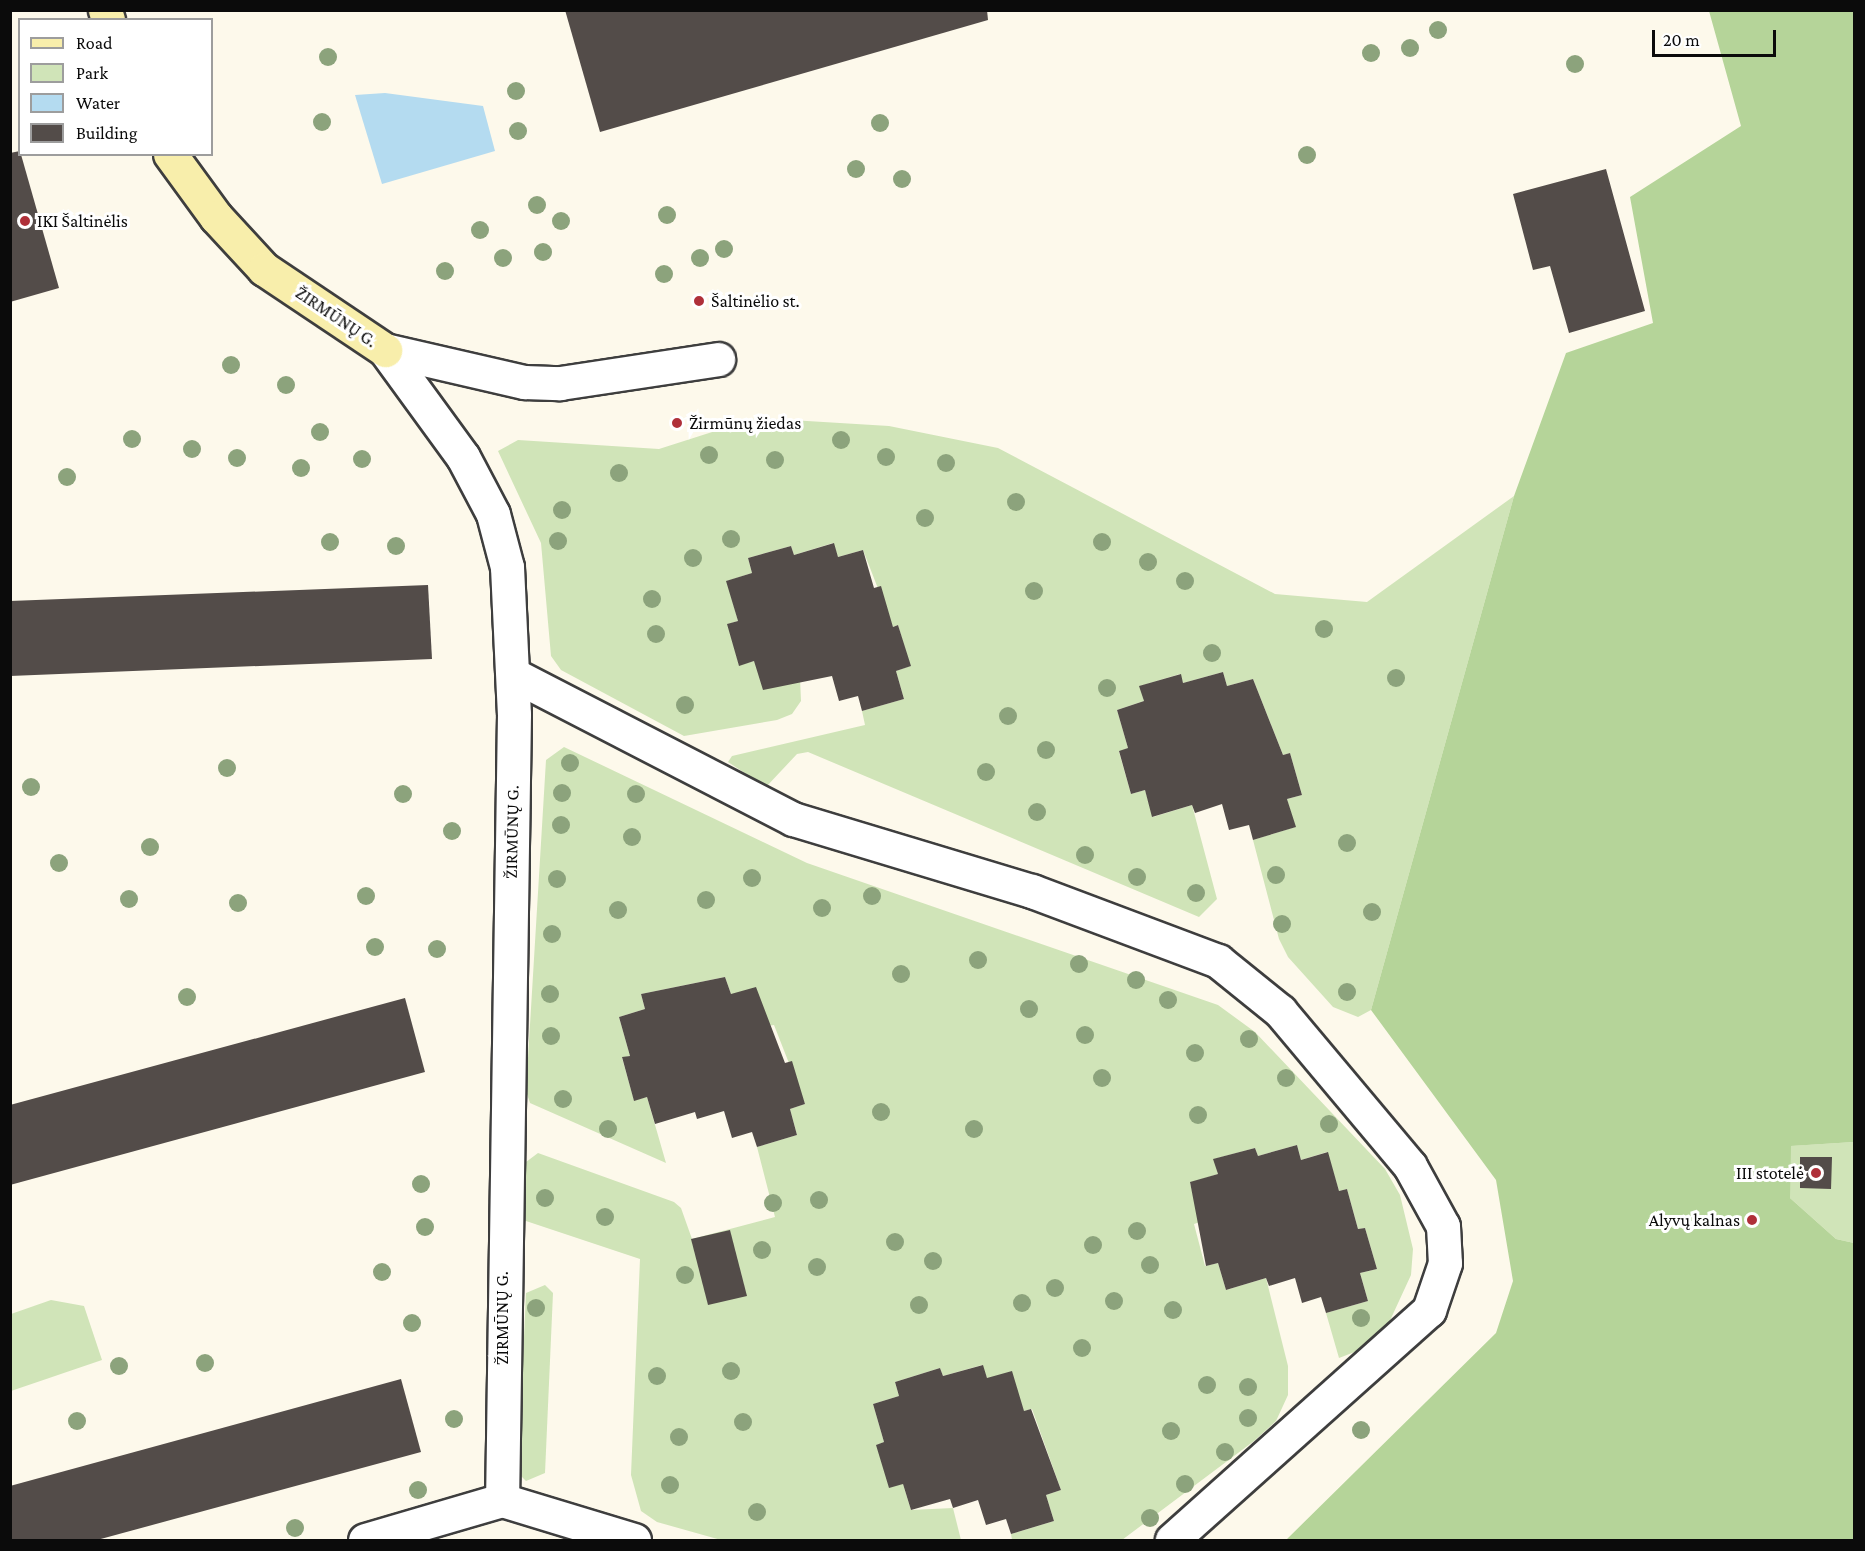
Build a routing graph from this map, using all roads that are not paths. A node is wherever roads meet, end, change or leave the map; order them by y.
1 (171, 156) edge
2 (385, 350) junction
3 (718, 359) dead end
4 (514, 675) junction
5 (502, 1500) junction
6 (365, 1540) edge
7 (634, 1540) edge
8 (1172, 1540) edge

1 - 2 main road, ŽIRMŪNŲ G.
2 - 3 street
2 - 4 street, ŽIRMŪNŲ G.
4 - 5 street, ŽIRMŪNŲ G.
4 - 8 street
5 - 6 street
5 - 7 street

